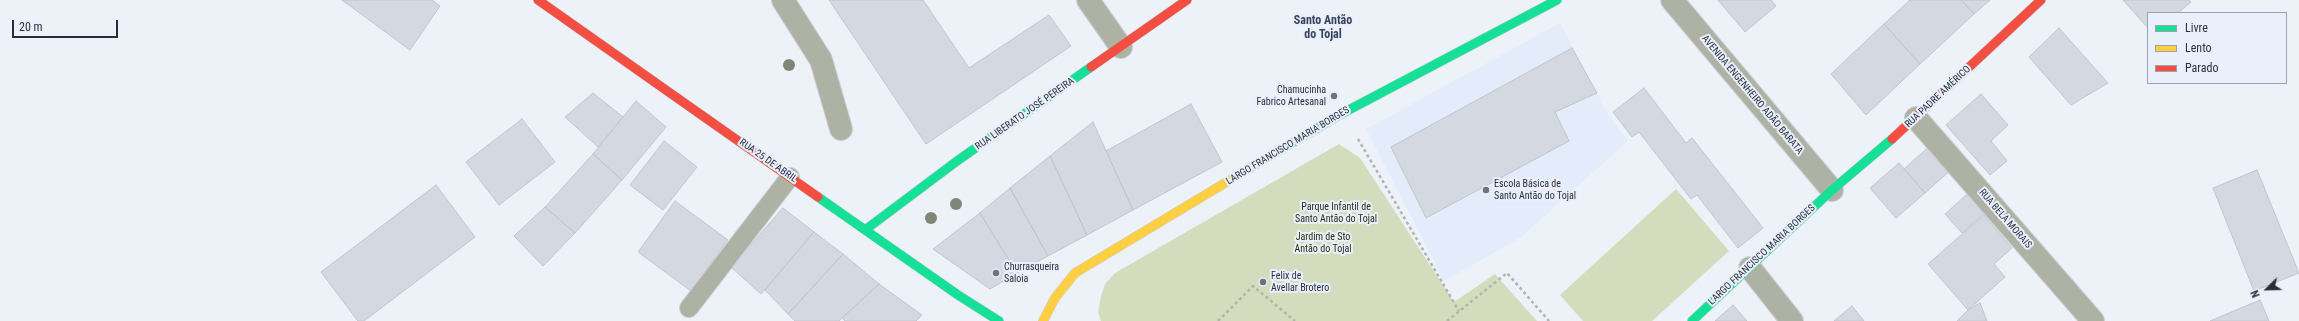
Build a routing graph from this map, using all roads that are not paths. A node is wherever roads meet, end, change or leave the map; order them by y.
1 (538, 0) edge
2 (783, 0) edge
3 (1088, 0) edge
4 (1187, 0) edge
5 (1557, 0) edge
6 (1672, 0) edge
7 (2041, 0) edge
8 (1121, 47) junction
9 (1916, 118) junction
10 (841, 129) dead end
11 (790, 177) junction
12 (1832, 190) junction
13 (865, 230) junction
14 (1750, 268) junction
15 (689, 308) dead end
16 (999, 321) edge
17 (1043, 321) edge
18 (1692, 321) edge
19 (1792, 321) edge
20 (2093, 321) edge

1 - 11 street, RUA 25 DE ABRIL
2 - 10 street
3 - 8 street
4 - 8 street, RUA LIBERATO JOSÉ PEREIRA
5 - 17 street, LARGO FRANCISCO MARIA BORGES
6 - 12 street, AVENIDA ENGENHEIRO ADÃO BARATA
7 - 9 street, RUA PADRE AMÉRICO
8 - 13 street, RUA LIBERATO JOSÉ PEREIRA
9 - 12 street, RUA PADRE AMÉRICO
9 - 20 street, RUA BELA MORAIS
11 - 13 street, RUA 25 DE ABRIL
11 - 15 lane
12 - 14 street, LARGO FRANCISCO MARIA BORGES
13 - 16 street, RUA 25 DE ABRIL
14 - 18 street, LARGO FRANCISCO MARIA BORGES
14 - 19 street

